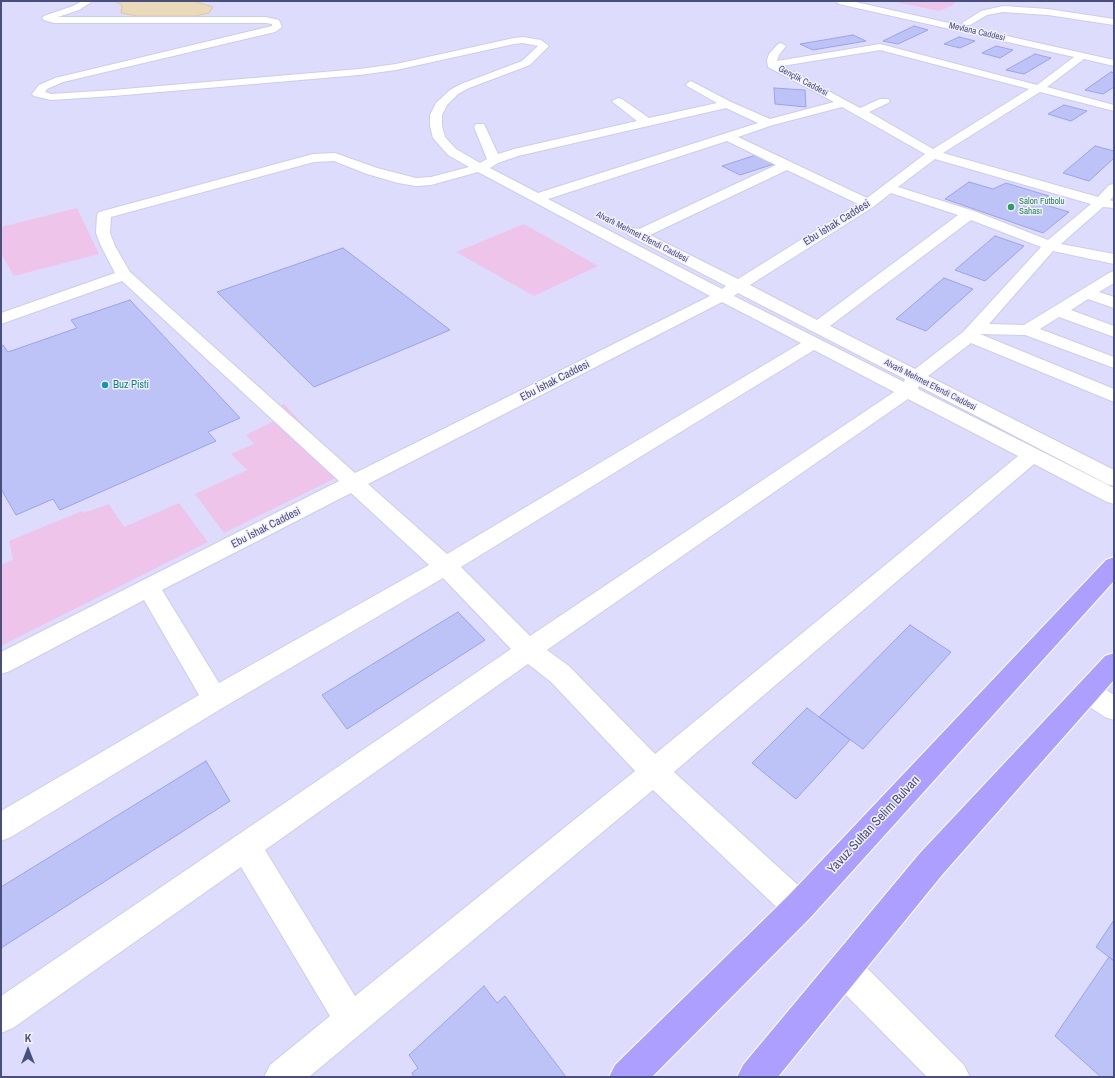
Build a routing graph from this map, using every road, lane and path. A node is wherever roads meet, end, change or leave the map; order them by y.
1 (89, 1) edge
2 (839, 1) edge
3 (870, 1) edge
4 (1114, 22) edge
5 (967, 23) junction
6 (781, 46) dead end
7 (1114, 55) edge
8 (1082, 56) junction
9 (1114, 63) edge
10 (772, 65) junction
11 (691, 84) dead end
12 (1039, 88) junction
13 (618, 101) dead end
14 (884, 101) dead end
15 (845, 103) junction
16 (727, 104) junction
17 (1114, 108) edge
18 (860, 112) junction
19 (646, 122) junction
20 (769, 123) junction
21 (480, 127) dead end
22 (727, 136) junction
23 (933, 154) junction
24 (487, 164) junction
25 (786, 164) junction
26 (888, 188) junction
27 (1114, 188) edge
28 (554, 192) junction
29 (536, 198) junction
30 (868, 204) junction
31 (1107, 204) edge
32 (969, 214) junction
33 (639, 235) junction
34 (1050, 246) junction
35 (1114, 259) edge
36 (124, 275) junction
37 (1114, 277) edge
38 (737, 285) junction
39 (1087, 293) junction
40 (722, 296) junction
41 (1114, 303) edge
42 (1058, 311) junction
43 (1, 319) edge
44 (1027, 330) junction
45 (972, 332) junction
46 (1114, 332) edge
47 (816, 335) junction
48 (1114, 363) edge
49 (911, 384) junction
50 (1114, 396) edge
51 (1032, 455) junction
52 (1114, 478) edge
53 (355, 483) junction
54 (1114, 497) edge
55 (445, 566) junction
56 (1114, 566) edge
57 (148, 587) junction
58 (528, 650) junction
59 (1114, 663) edge
60 (1, 664) edge
61 (1088, 692) junction
62 (215, 699) junction
63 (1114, 709) edge
64 (654, 772) junction
65 (1, 827) edge
66 (246, 846) junction
67 (799, 907) junction
68 (844, 969) junction
69 (1, 1016) edge
70 (352, 1020) junction
71 (282, 1077) edge
72 (627, 1077) edge
73 (754, 1077) edge
74 (952, 1077) edge

1 - 24 street
2 - 8 street, Mevlana Caddesi
3 - 5 street, Mevlana Caddesi
4 - 5 street
5 - 7 street, Mevlana Caddesi
6 - 10 street
8 - 9 street, Mevlana Caddesi
8 - 12 street, Ebu İshak Caddesi
10 - 12 street, Gençlik Caddesi
10 - 15 street, Gençlik Caddesi
11 - 16 street
12 - 17 street, Gençlik Caddesi
12 - 23 street, Ebu İshak Caddesi
13 - 19 street
14 - 18 street
15 - 18 street, Gençlik Caddesi
15 - 20 street
16 - 19 street
16 - 20 street
18 - 23 street, Gençlik Caddesi
19 - 24 street
20 - 22 street
21 - 24 street
22 - 25 street
22 - 28 street
23 - 26 street, Ebu İshak Caddesi
23 - 31 street, Gençlik Caddesi
24 - 28 street, Alvarlı Mehmet Efendi Caddesi
24 - 29 street
24 - 36 street
25 - 30 street
25 - 33 street
26 - 30 street, Ebu İshak Caddesi
26 - 32 street
27 - 31 street
28 - 29 street
28 - 33 street, Alvarlı Mehmet Efendi Caddesi
29 - 40 street
30 - 38 street, Ebu İshak Caddesi
31 - 34 street
32 - 34 street
32 - 47 street
33 - 38 street, Alvarlı Mehmet Efendi Caddesi
34 - 35 street
34 - 45 street
36 - 43 street
36 - 53 street
37 - 39 street
38 - 40 street, Ebu İshak Caddesi
38 - 47 street, Alvarlı Mehmet Efendi Caddesi
39 - 41 street
39 - 42 street
40 - 47 street
40 - 53 street, Ebu İshak Caddesi
42 - 44 street
42 - 46 street
44 - 45 street
44 - 48 street
45 - 49 street
45 - 50 street
47 - 49 street
47 - 55 street
49 - 51 street
49 - 52 street, Alvarlı Mehmet Efendi Caddesi
49 - 58 street
51 - 54 street
51 - 64 street
53 - 55 street
53 - 57 street, Ebu İshak Caddesi
55 - 58 street
55 - 62 street
56 - 67 main road, Yavuz Sultan Selim Bulvarı
57 - 60 street, Ebu İshak Caddesi
57 - 62 street
58 - 64 street
58 - 66 street
59 - 61 main road
61 - 63 street
61 - 68 main road
62 - 65 street
64 - 67 street
64 - 70 street
66 - 69 street
66 - 70 street
67 - 72 main road, Yavuz Sultan Selim Bulvarı
68 - 73 main road
68 - 74 street
70 - 71 street

